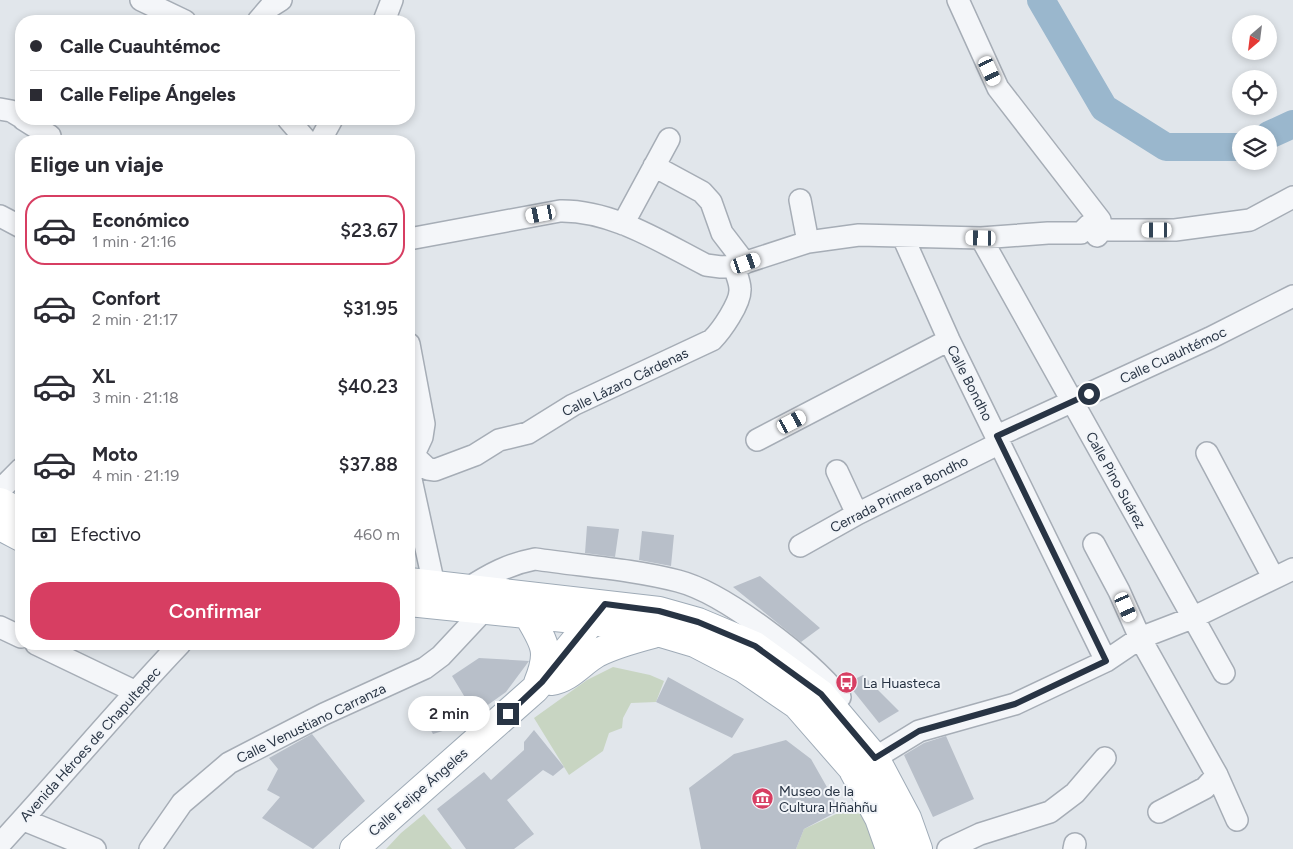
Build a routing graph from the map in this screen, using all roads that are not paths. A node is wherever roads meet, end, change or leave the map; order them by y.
1 (141, 0) edge
2 (281, 0) edge
3 (392, 0) edge
4 (958, 0) edge
5 (172, 15) edge
6 (264, 15) edge
7 (386, 15) edge
8 (0, 109) edge
9 (15, 114) edge
10 (33, 125) edge
11 (293, 125) edge
12 (48, 135) edge
13 (303, 135) edge
14 (670, 139) dead end
15 (654, 166) junction
16 (1293, 197) edge
17 (800, 200) dead end
18 (0, 216) edge
19 (15, 224) edge
20 (623, 224) junction
21 (1096, 228) junction
22 (904, 237) junction
23 (415, 238) edge
24 (808, 242) junction
25 (985, 245) junction
26 (740, 265) junction
27 (1293, 296) edge
28 (949, 340) junction
29 (415, 376) edge
30 (1072, 402) junction
31 (998, 439) junction
32 (757, 440) dead end
33 (415, 452) edge
34 (1207, 453) dead end
35 (415, 465) edge
36 (837, 471) dead end
37 (15, 475) edge
38 (0, 490) edge
39 (0, 502) edge
40 (15, 511) edge
41 (857, 514) junction
42 (415, 518) edge
43 (0, 526) edge
44 (15, 534) edge
45 (1094, 544) dead end
46 (800, 546) dead end
47 (1293, 568) edge
48 (1273, 577) junction
49 (421, 584) edge
50 (467, 589) junction
51 (711, 593) junction
52 (415, 603) edge
53 (484, 610) junction
54 (599, 613) junction
55 (528, 616) junction
56 (1192, 618) junction
57 (698, 622) junction
58 (0, 627) edge
59 (658, 632) junction
60 (15, 634) edge
61 (1140, 638) junction
62 (769, 645) junction
63 (49, 650) edge
64 (174, 650) edge
65 (1106, 661) junction
66 (1224, 673) dead end
67 (538, 685) junction
68 (134, 691) junction
69 (881, 755) junction
70 (1105, 758) dead end
71 (1217, 776) junction
72 (1159, 812) dead end
73 (1237, 820) dead end
74 (14, 822) edge
75 (912, 832) edge
76 (0, 844) edge
77 (95, 849) edge
78 (150, 849) edge
79 (354, 849) edge
80 (890, 849) edge
81 (930, 849) edge
82 (948, 849) edge

1 - 5 street
2 - 6 street
3 - 7 street
4 - 21 street
8 - 9 street
10 - 12 street
11 - 13 street
14 - 15 street
15 - 20 street
15 - 26 street
16 - 21 street
17 - 24 street
18 - 19 street
20 - 23 street
20 - 26 street
21 - 25 street
22 - 24 street
22 - 25 street
22 - 28 street, Calle Bondho
24 - 26 street
25 - 30 street, Calle Pino Suárez
26 - 35 street, Calle Lázaro Cárdenas
27 - 30 street, Calle Cuauhtémoc
28 - 31 street, Calle Bondho
28 - 32 street
29 - 33 street
30 - 31 street, Calle Cuauhtémoc
30 - 56 street, Calle Pino Suárez
31 - 41 street, Cerrada Primera Bondho
31 - 65 street, Calle Bondho
34 - 48 street
36 - 41 street
37 - 38 street
39 - 40 main road
41 - 46 street, Cerrada Primera Bondho
42 - 49 street
43 - 44 main road
45 - 61 street
47 - 48 street
48 - 56 street
49 - 50 main road
50 - 51 street
50 - 54 main road
51 - 57 street
51 - 62 street
52 - 53 main road
53 - 55 main road
53 - 78 street, Calle Venustiano Carranza
54 - 55 main road
54 - 57 main road
54 - 59 main road
54 - 67 main road, Calle Felipe Ángeles
55 - 67 main road
56 - 61 street
56 - 66 street, Calle Pino Suárez
57 - 62 main road
58 - 60 street
59 - 67 main road
59 - 80 main road
61 - 65 street
61 - 71 street
62 - 69 main road
63 - 68 street
64 - 68 street, Avenida Héroes de Chapultepec
65 - 69 street
67 - 79 main road, Calle Felipe Ángeles
68 - 74 street, Avenida Héroes de Chapultepec
69 - 75 main road
70 - 82 street
71 - 72 street
71 - 73 street
74 - 76 street, Avenida Héroes de Chapultepec
74 - 77 street
75 - 81 street

